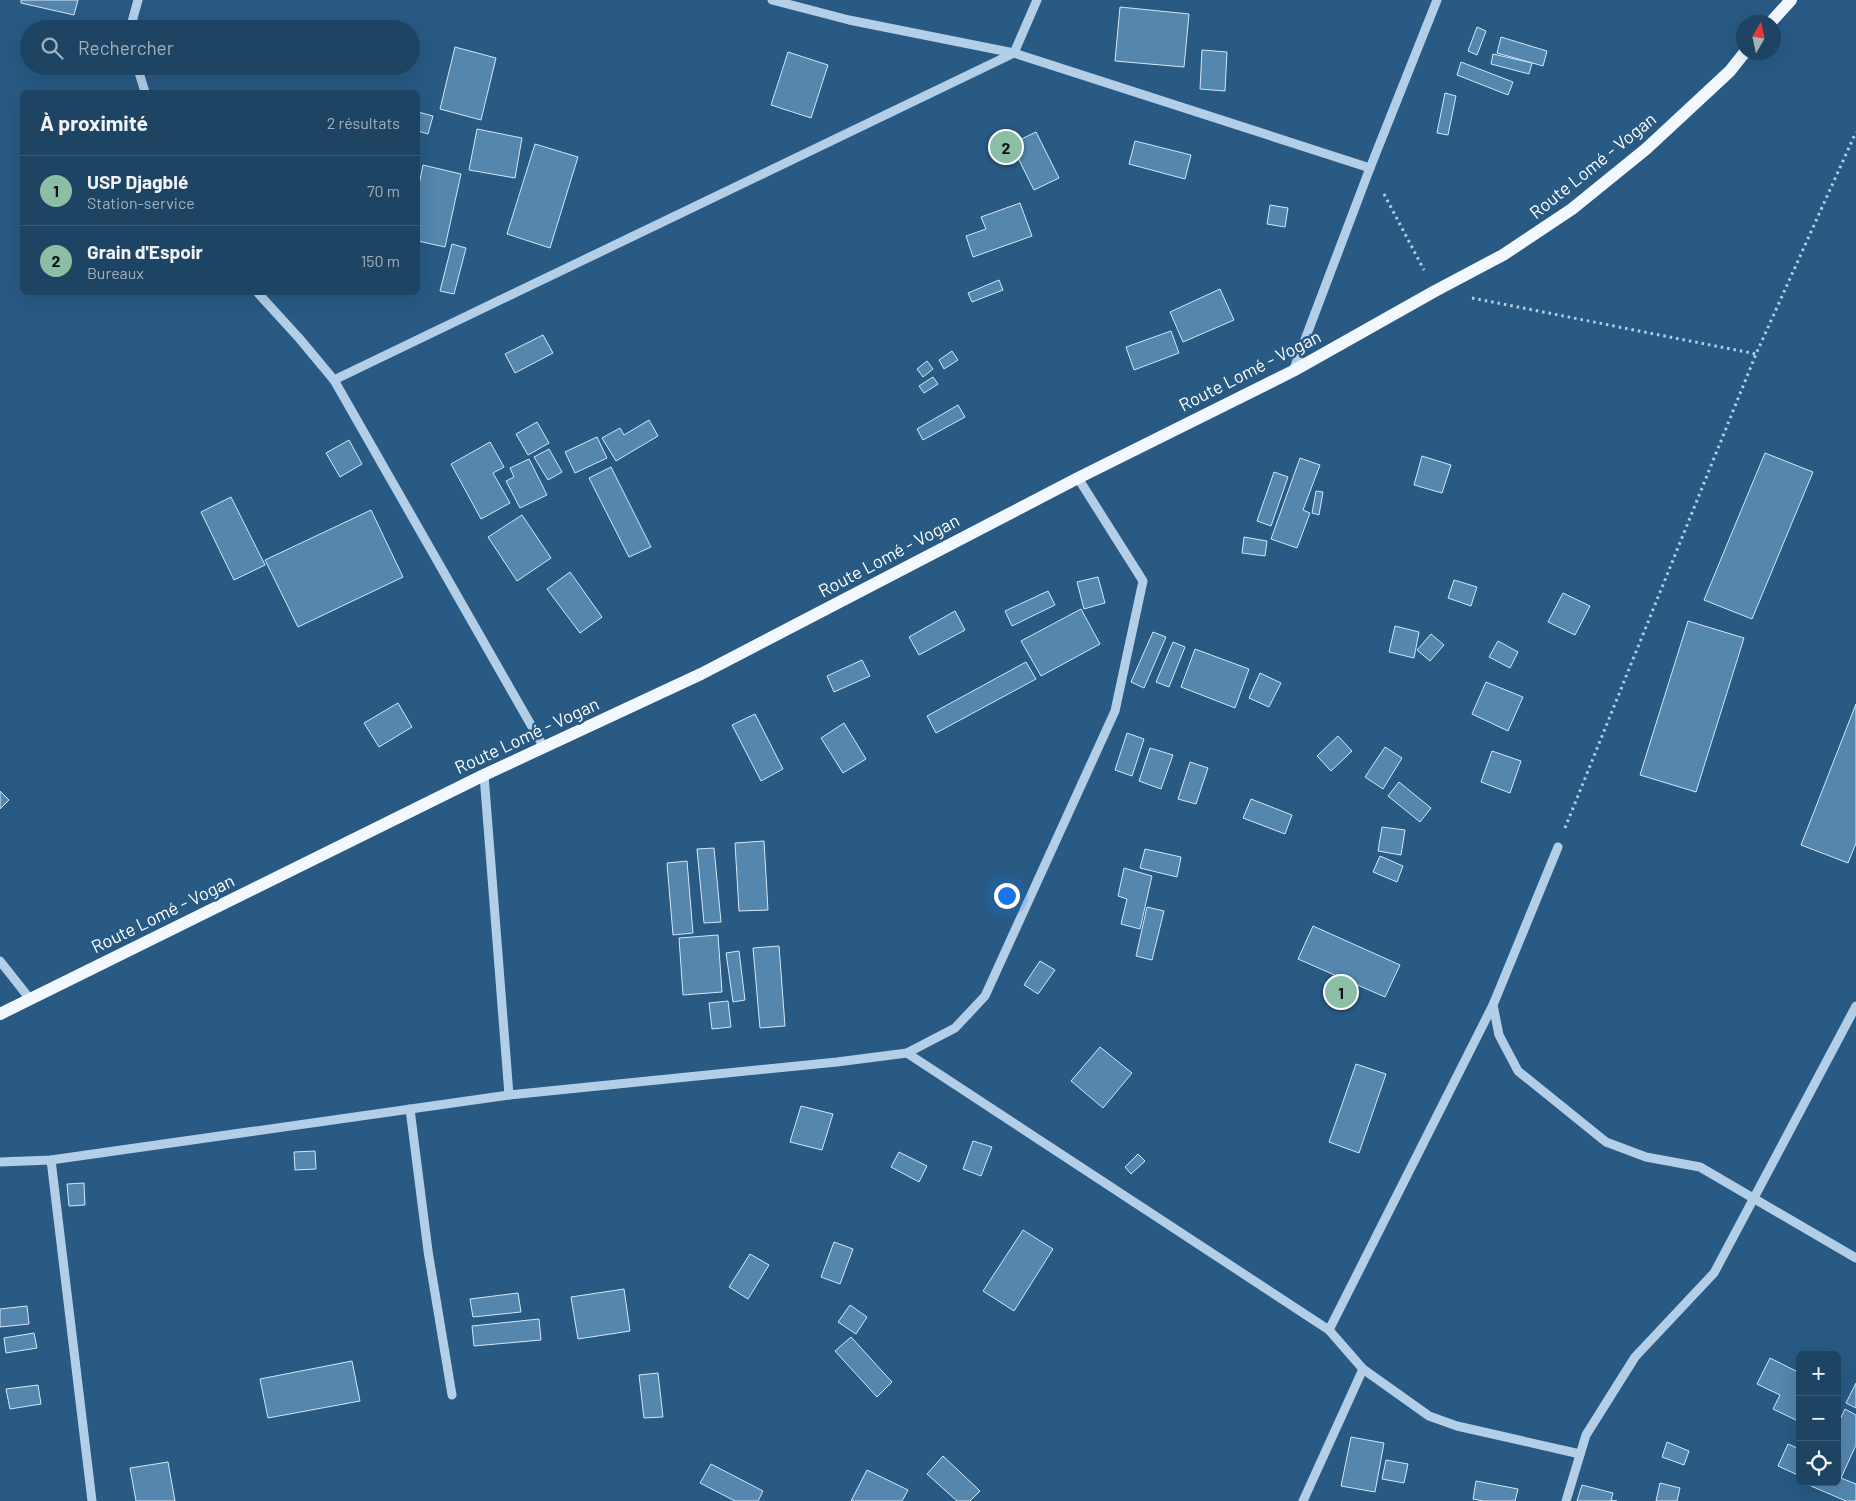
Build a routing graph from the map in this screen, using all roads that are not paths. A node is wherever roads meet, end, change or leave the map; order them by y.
1 (138, 0) edge
2 (772, 0) edge
3 (1037, 0) edge
4 (1437, 0) edge
5 (1791, 0) edge
6 (1777, 15) edge
7 (132, 20) edge
8 (1014, 53) junction
9 (1739, 60) edge
10 (140, 75) edge
11 (144, 90) edge
12 (1370, 168) junction
13 (260, 295) edge
14 (1293, 371) junction
15 (334, 380) junction
16 (1078, 478) junction
17 (543, 746) junction
18 (484, 774) junction
19 (1558, 847) road end
20 (0, 961) edge
21 (30, 999) junction
22 (1493, 1005) junction
23 (1856, 1006) edge
24 (0, 1014) edge
25 (907, 1053) junction
26 (508, 1095) junction
27 (410, 1109) junction
28 (51, 1160) junction
29 (0, 1162) edge
30 (1754, 1199) junction
31 (1856, 1258) edge
32 (1329, 1330) junction
33 (1363, 1369) junction
34 (452, 1394) dead end
35 (1580, 1454) junction
36 (92, 1501) edge
37 (1303, 1501) edge
38 (1566, 1501) edge

1 - 7 street
2 - 8 street
3 - 8 street
4 - 12 street
5 - 6 main road
8 - 12 street
8 - 15 street
9 - 14 main road, Route Lomé - Vogan
10 - 11 street
12 - 14 street
13 - 15 street
14 - 16 main road, Route Lomé - Vogan
15 - 17 street
16 - 17 main road, Route Lomé - Vogan
16 - 25 street
17 - 18 main road, Route Lomé - Vogan
18 - 21 main road, Route Lomé - Vogan
18 - 26 street
19 - 22 street
20 - 21 street
21 - 24 main road, Route Lomé - Vogan
22 - 30 street
22 - 32 street
23 - 30 street
25 - 26 street
25 - 32 street
26 - 27 street
27 - 28 street
27 - 34 street
28 - 29 street
28 - 36 street
30 - 31 street
30 - 35 street
32 - 33 street
33 - 35 street
33 - 37 street
35 - 38 street

